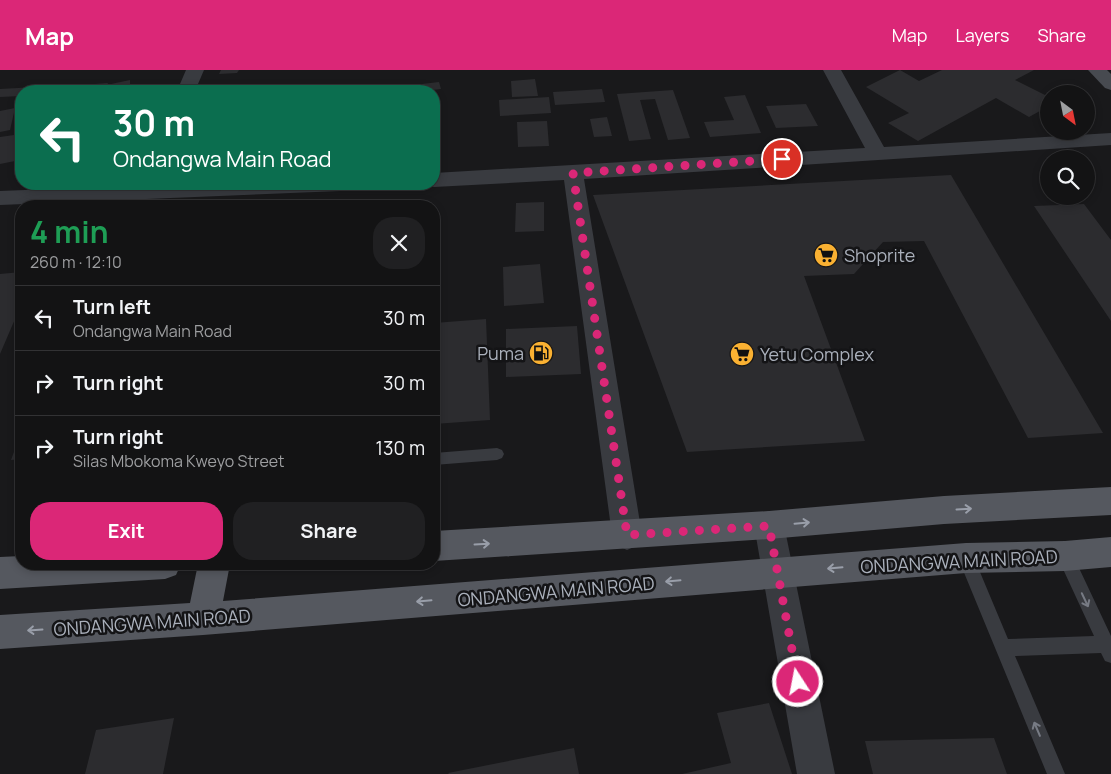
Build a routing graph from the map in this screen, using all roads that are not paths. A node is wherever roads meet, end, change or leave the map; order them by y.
1 (195, 70) edge
2 (832, 70) edge
3 (1097, 70) edge
4 (1111, 84) edge
5 (189, 85) edge
6 (1111, 138) edge
7 (877, 152) junction
8 (573, 173) junction
9 (440, 180) edge
10 (114, 190) edge
11 (0, 198) edge
12 (497, 454) dead end
13 (440, 459) edge
14 (1111, 501) edge
15 (769, 526) junction
16 (627, 535) junction
17 (440, 546) edge
18 (1111, 552) edge
19 (1065, 556) junction
20 (966, 558) junction
21 (55, 570) edge
22 (213, 570) edge
23 (0, 573) edge
24 (776, 573) junction
25 (203, 619) junction
26 (0, 632) edge
27 (1003, 648) junction
28 (1108, 650) edge
29 (816, 774) edge
30 (1056, 774) edge

1 - 5 street
2 - 7 street
3 - 4 street
6 - 7 street
7 - 8 street
8 - 9 street
8 - 16 street
10 - 11 street
12 - 13 lane
15 -> 14 main road
15 - 16 main road
15 - 24 street
17 -> 16 main road
18 - 19 main road, ONDANGWA MAIN ROAD
19 - 20 main road, ONDANGWA MAIN ROAD
19 -> 28 lane
20 -> 24 main road, ONDANGWA MAIN ROAD
20 - 27 lane
21 - 23 main road
22 - 25 main road
24 -> 25 main road, ONDANGWA MAIN ROAD
24 - 29 street
25 -> 26 main road, ONDANGWA MAIN ROAD
27 - 28 lane
30 -> 27 lane

